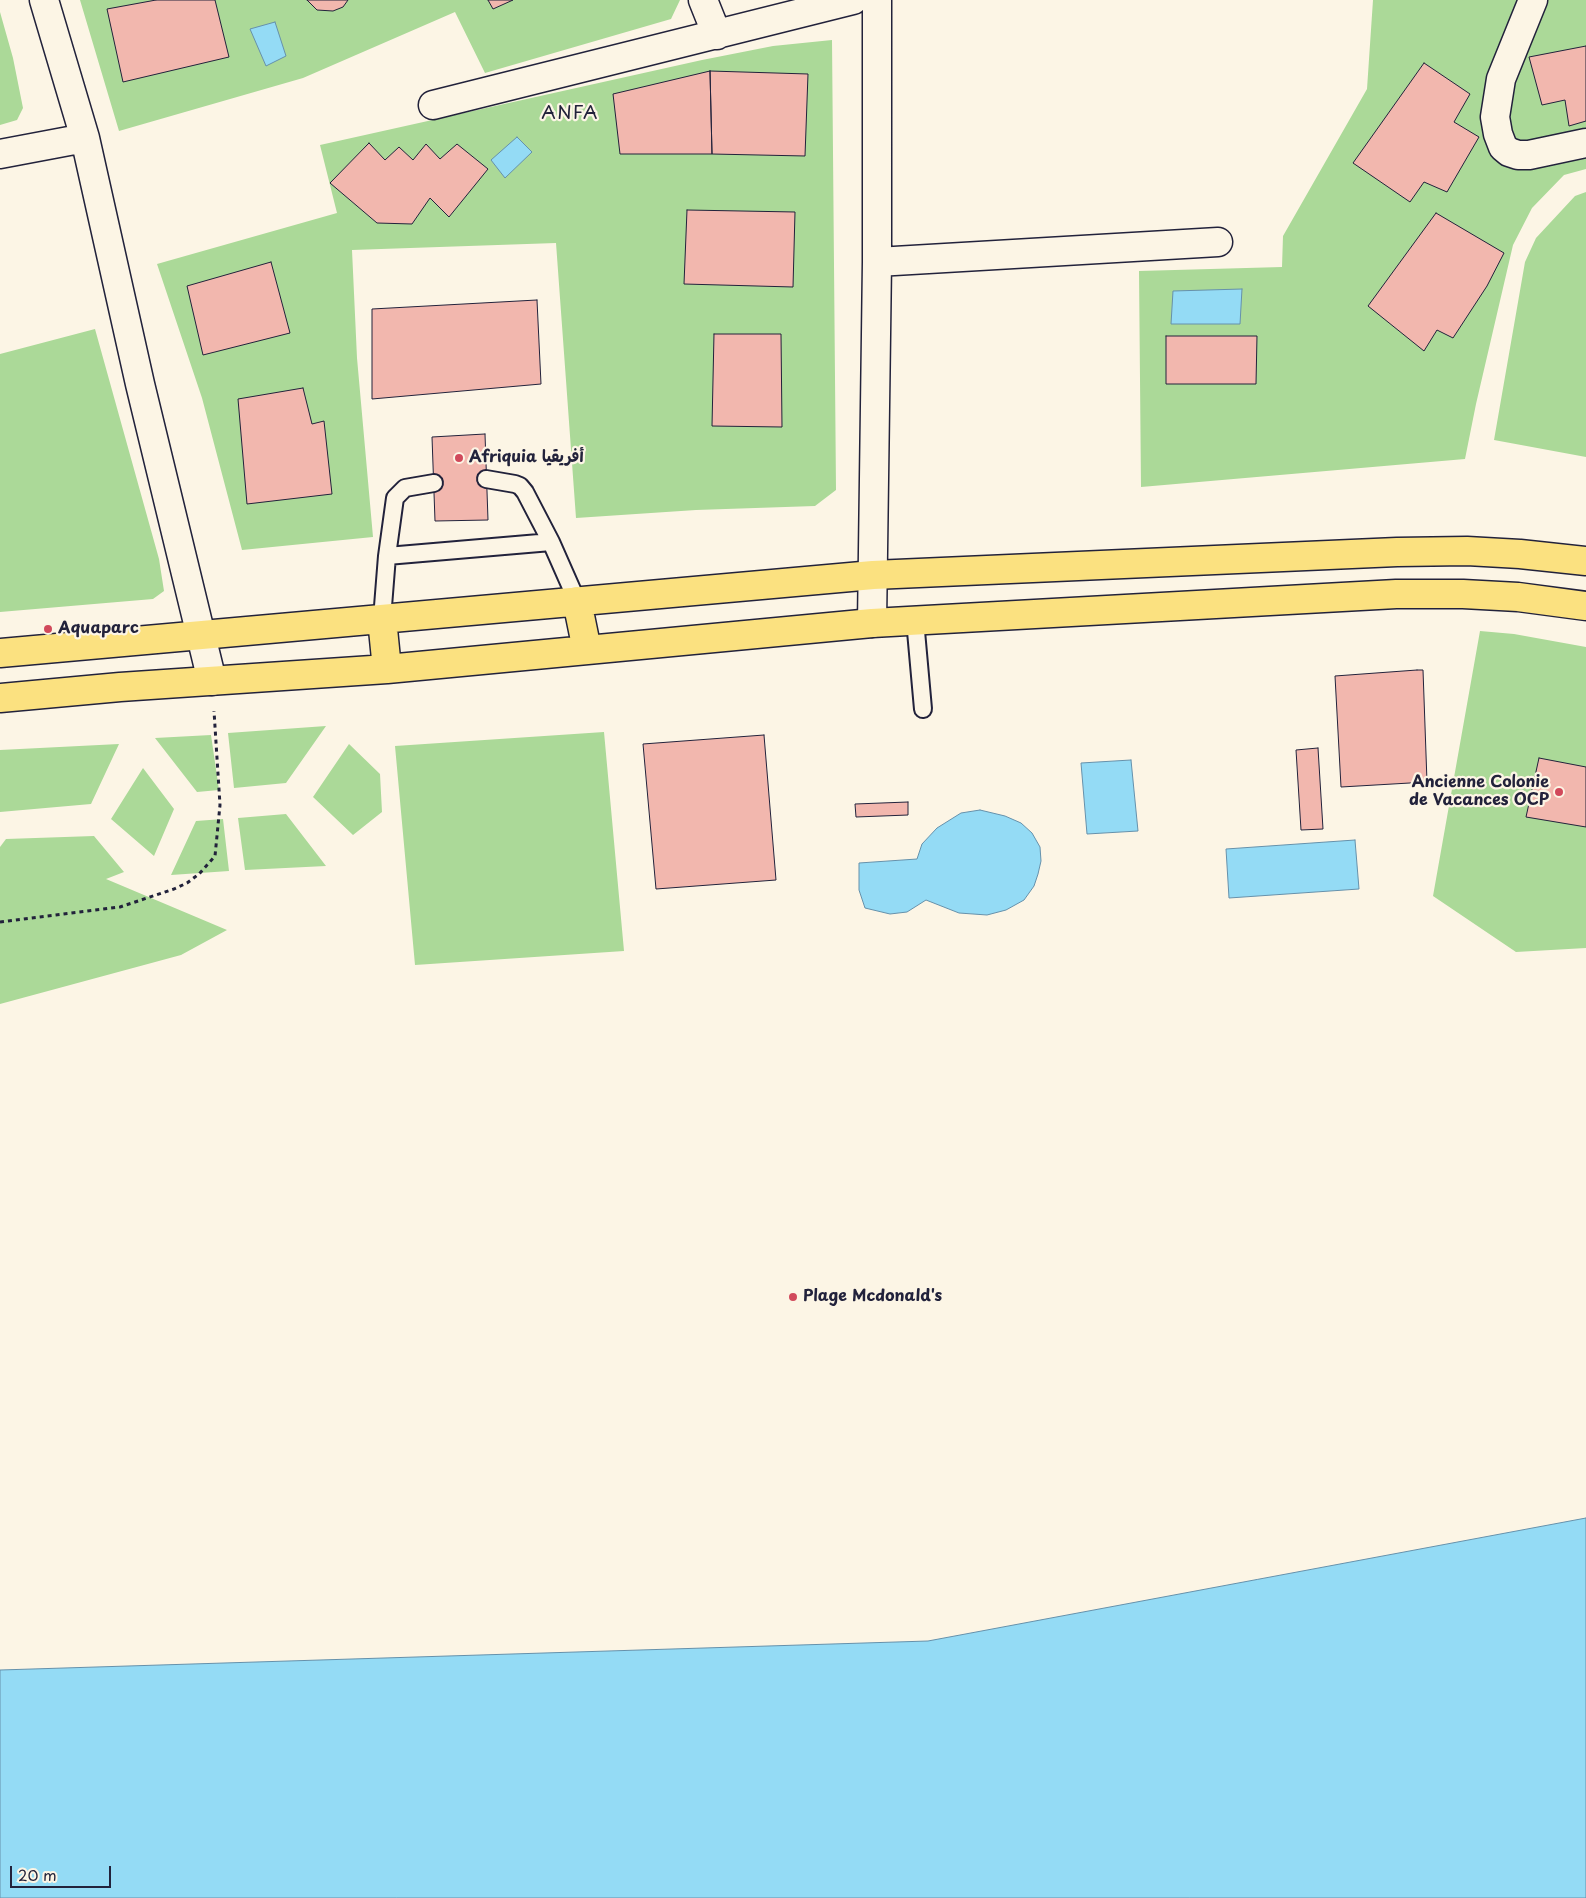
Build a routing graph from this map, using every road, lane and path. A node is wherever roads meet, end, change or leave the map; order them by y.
1 (44, 0) edge
2 (703, 0) edge
3 (854, 0) edge
4 (877, 0) edge
5 (1534, 0) edge
6 (717, 35) junction
7 (433, 105) dead end
8 (85, 138) junction
9 (1586, 143) edge
10 (0, 154) edge
11 (1218, 242) dead end
12 (877, 262) junction
13 (486, 479) dead end
14 (434, 483) dead end
15 (551, 542) junction
16 (387, 556) junction
17 (1586, 560) edge
18 (873, 575) junction
19 (577, 601) junction
20 (1586, 606) edge
21 (382, 619) junction
22 (915, 620) junction
23 (872, 623) junction
24 (202, 636) junction
25 (587, 650) junction
26 (0, 653) edge
27 (387, 669) junction
28 (212, 681) junction
29 (0, 698) edge
30 (923, 709) dead end
31 (0, 922) edge

1 - 8 street
2 - 6 street
3 - 6 street
4 - 12 street
5 - 9 street
6 - 7 street
8 - 10 street
8 - 24 street
11 - 12 street
12 - 18 street
13 - 15 lane
14 - 16 lane
15 - 16 lane
15 - 19 lane
16 - 21 lane
17 - 18 highway
18 - 19 highway
18 - 23 street
19 - 21 highway
19 - 25 highway
20 - 22 highway
21 - 24 highway
21 - 27 highway
22 - 23 highway
22 - 30 lane
23 - 25 highway
24 - 26 highway
24 - 28 street
25 - 27 highway
27 - 28 highway
28 - 29 highway
28 - 31 path

